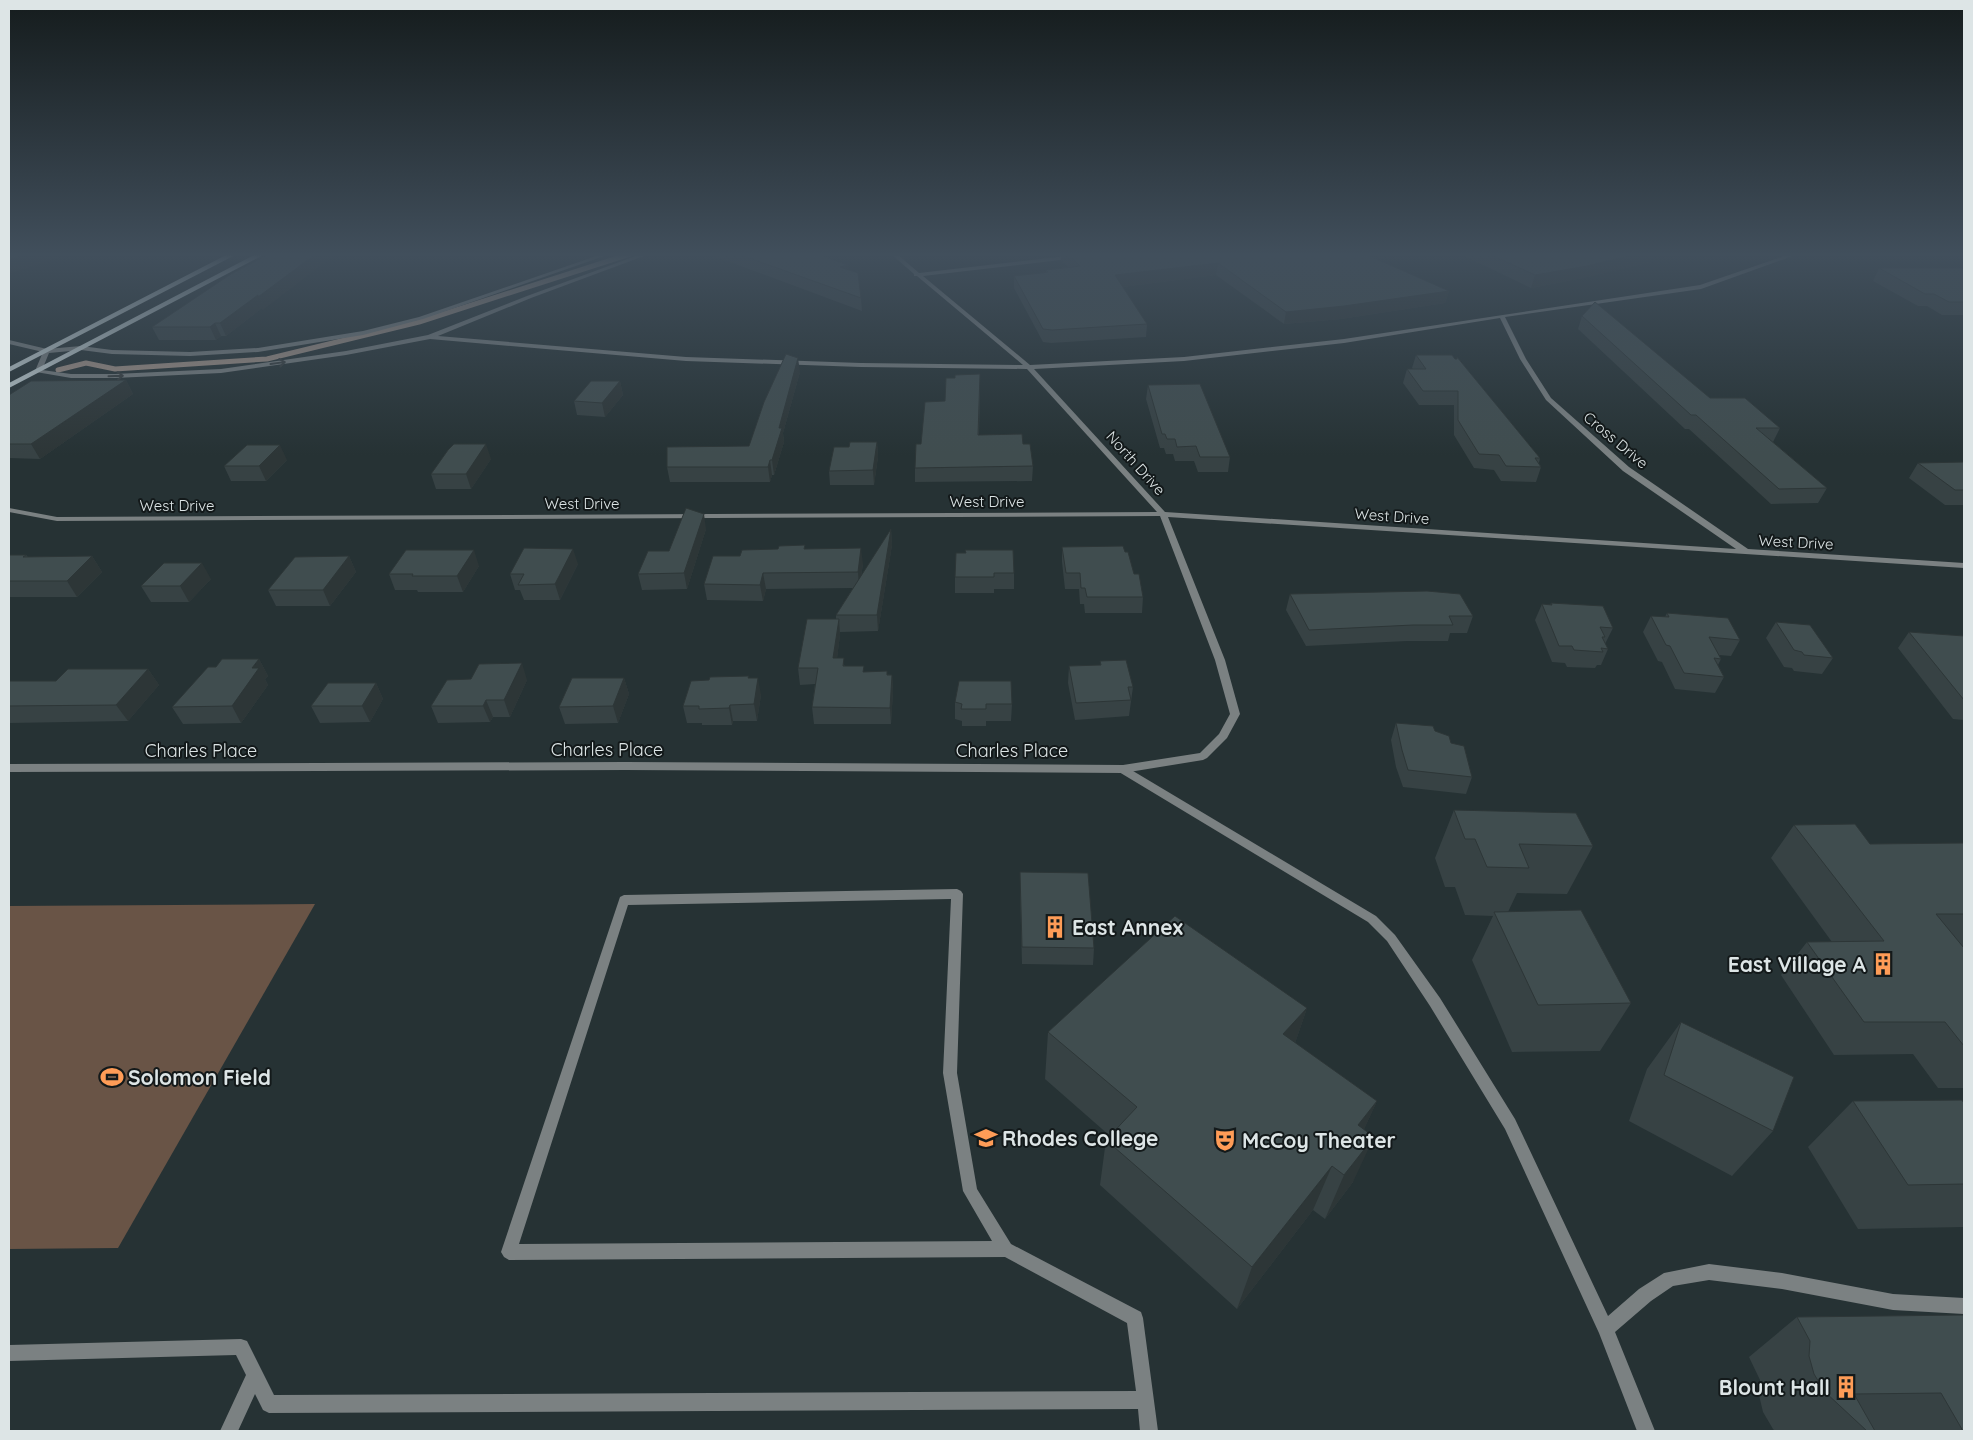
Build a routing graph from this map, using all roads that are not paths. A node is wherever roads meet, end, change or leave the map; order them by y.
1 (107, 320) edge
2 (135, 320) edge
3 (412, 320) edge
4 (472, 320) edge
5 (972, 320) edge
6 (1475, 320) edge
7 (1504, 320) edge
8 (430, 337) junction
9 (9, 342) edge
10 (81, 348) junction
11 (47, 351) junction
12 (1029, 366) junction
13 (9, 370) edge
14 (38, 371) junction
15 (9, 386) edge
16 (9, 510) edge
17 (1163, 514) junction
18 (1746, 553) junction
19 (1964, 566) edge
20 (1203, 756) joint
21 (9, 768) edge
22 (1123, 769) junction
23 (1006, 1249) junction
24 (1964, 1306) edge
25 (1606, 1329) junction
26 (9, 1353) edge
27 (255, 1375) junction
28 (1145, 1400) junction
29 (228, 1431) edge
30 (1149, 1431) edge
31 (1646, 1431) edge

1 - 11 main road
2 - 10 main road
3 - 10 street
4 - 8 street
5 - 12 street, North Drive
6 - 12 street
7 - 18 street, Cross Drive
8 - 12 street
14 -> 8 street
9 - 11 street
10 - 11 street
10 - 14 main road
11 - 13 main road
11 - 14 street
12 - 17 street, North Drive
14 - 15 main road
16 - 17 street, West Drive
17 - 18 street, West Drive
17 - 20 street, North Drive
18 - 19 street, West Drive
20 - 22 street, Charles Place
21 - 22 street, Charles Place
22 - 25 street
23 - 23 street
23 - 28 street
24 - 25 street
25 - 31 street
26 - 27 street
27 - 28 street
27 - 29 street
28 - 30 street

